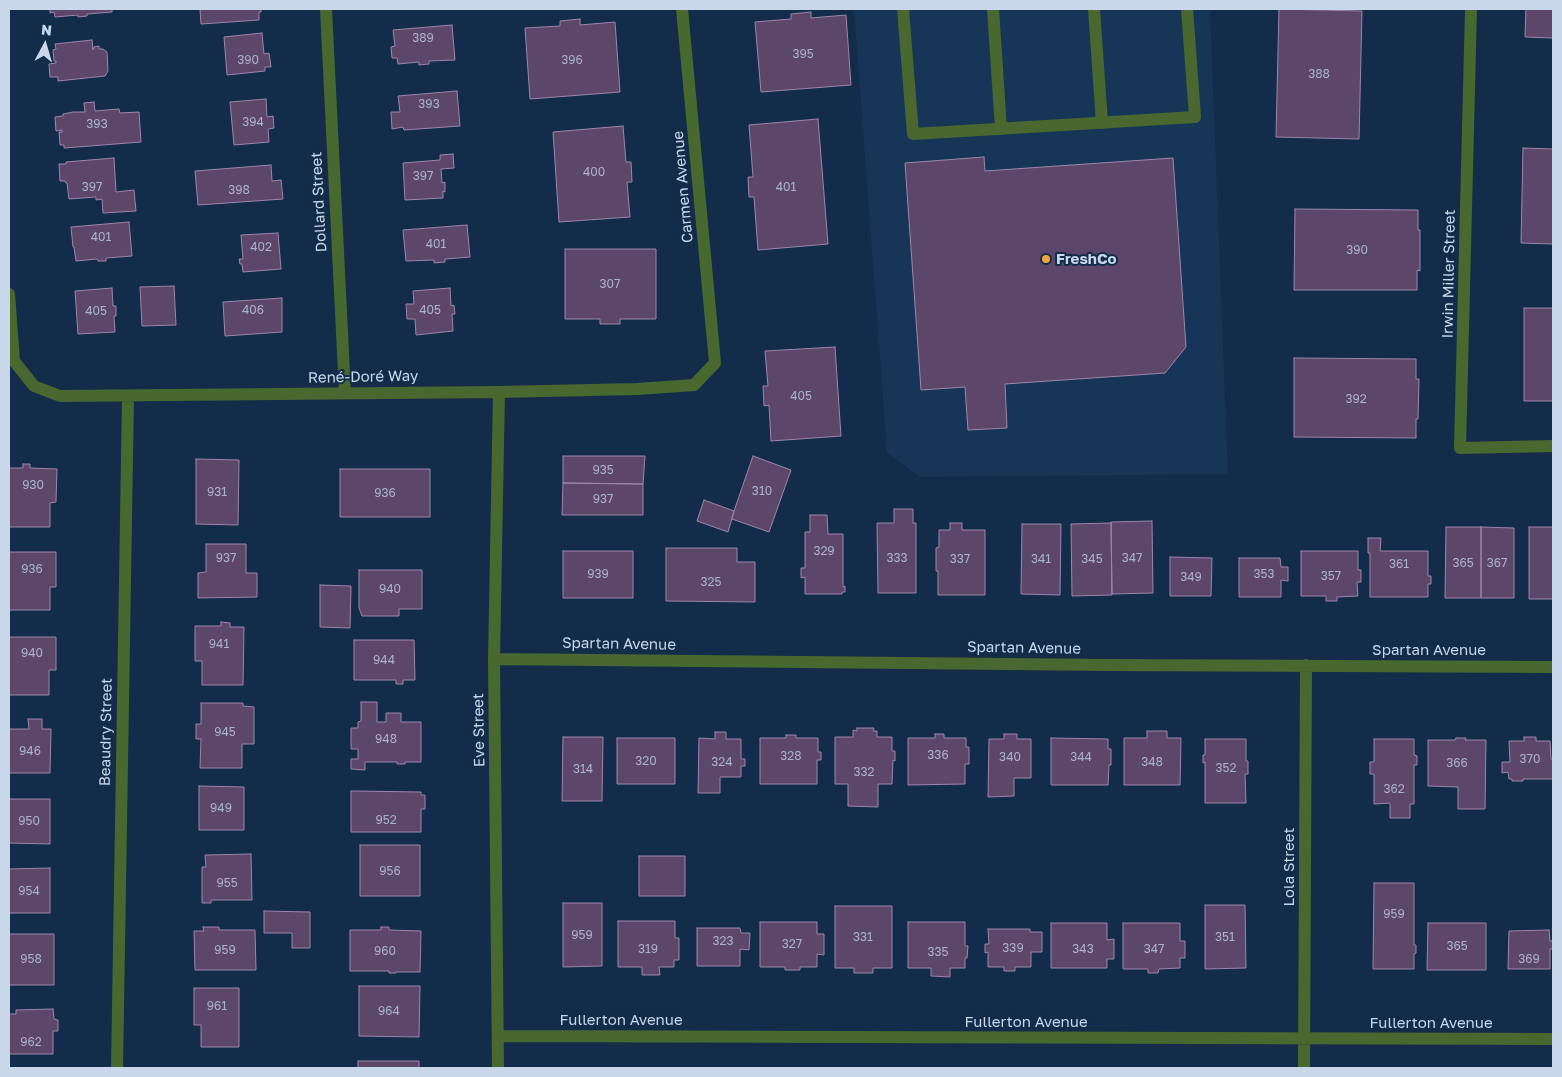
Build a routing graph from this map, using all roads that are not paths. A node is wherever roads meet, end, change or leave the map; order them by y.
1 (326, 9) edge
2 (682, 9) edge
3 (903, 9) edge
4 (993, 9) edge
5 (1094, 9) edge
6 (1187, 9) edge
7 (1470, 9) edge
8 (1102, 123) junction
9 (1001, 129) junction
10 (9, 294) edge
11 (715, 362) joint
12 (499, 392) junction
13 (345, 393) junction
14 (128, 397) junction
15 (1553, 446) edge
16 (494, 659) junction
17 (1306, 666) junction
18 (1553, 667) edge
19 (499, 1036) junction
20 (1304, 1039) junction
21 (1553, 1039) edge
22 (117, 1068) edge
23 (498, 1068) edge
24 (1304, 1068) edge

1 - 13 street, Dollard Street
2 - 11 street, Carmen Avenue
3 - 9 street
4 - 9 street
5 - 8 street
6 - 8 street
7 - 15 street, Irwin Miller Street
8 - 9 street
10 - 14 street, René-Doré Way
11 - 12 street, René-Doré Way
12 - 13 street, René-Doré Way
12 - 16 street, Eve Street
13 - 14 street, René-Doré Way
14 - 22 street, Beaudry Street
16 - 17 street, Spartan Avenue
16 - 19 street, Eve Street
17 - 18 street, Spartan Avenue
17 - 20 street, Lola Street
19 - 20 street, Fullerton Avenue
19 - 23 street, Eve Street
20 - 21 street, Fullerton Avenue
20 - 24 street, Lola Street

